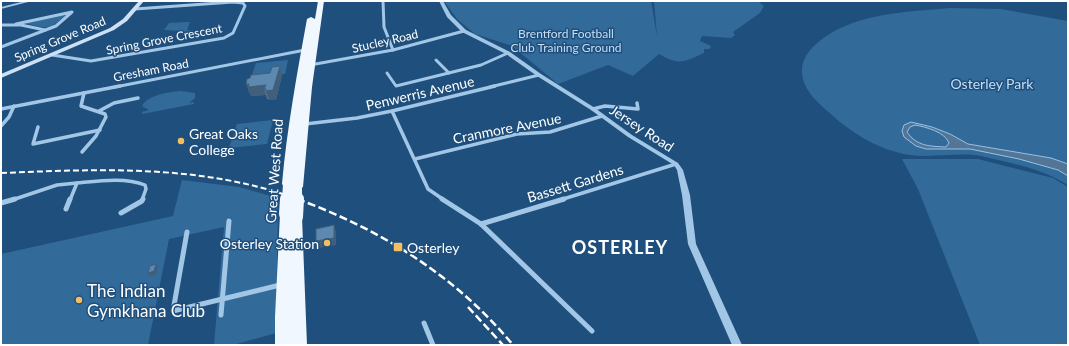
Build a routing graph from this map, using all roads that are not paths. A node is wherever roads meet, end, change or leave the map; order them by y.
1 (30, 1) edge
2 (142, 1) edge
3 (314, 1) edge
4 (321, 1) edge
5 (383, 1) edge
6 (441, 1) edge
7 (16, 3) edge
8 (1, 8) edge
9 (135, 9) junction
10 (16, 24) junction
11 (1, 26) edge
12 (45, 30) junction
13 (464, 31) junction
14 (1, 47) edge
15 (305, 50) junction
16 (392, 50) junction
17 (508, 53) junction
18 (52, 55) junction
19 (436, 60) dead end
20 (310, 65) junction
21 (387, 73) dead end
22 (448, 73) junction
23 (539, 75) junction
24 (1, 76) edge
25 (84, 93) junction
26 (138, 98) dead end
27 (637, 103) dead end
28 (14, 106) junction
29 (1, 109) edge
30 (593, 109) junction
31 (638, 109) junction
32 (644, 109) dead end
33 (99, 111) junction
34 (392, 111) junction
35 (602, 116) junction
36 (304, 124) junction
37 (1, 126) edge
38 (38, 127) dead end
39 (100, 130) junction
40 (82, 152) dead end
41 (415, 159) junction
42 (676, 164) junction
43 (77, 183) junction
44 (293, 186) junction
45 (1, 203) edge
46 (66, 209) dead end
47 (121, 213) dead end
48 (291, 216) junction
49 (229, 221) dead end
50 (481, 224) junction
51 (187, 232) dead end
52 (283, 284) junction
53 (223, 299) junction
54 (221, 315) dead end
55 (424, 323) dead end
56 (592, 331) dead end
57 (283, 345) edge
58 (299, 345) edge
59 (433, 345) edge
60 (737, 345) edge

1 - 7 street
2 - 9 main road, Spring Grove Road
3 - 15 highway, Great West Road
4 - 20 highway, Great West Road
5 - 16 street
6 - 13 street, Jersey Road
7 - 8 street
9 - 18 main road, Spring Grove Road
9 - 18 street, Spring Grove Crescent
10 - 11 street
10 - 12 street
10 - 12 street
12 - 14 street
13 - 16 street, Stucley Road
13 - 17 street, Jersey Road
15 - 25 street, Gresham Road
15 - 44 highway, Great West Road
16 - 20 street, Stucley Road
17 - 22 street
17 - 23 street, Jersey Road
18 - 24 main road, Spring Grove Road
19 - 22 street
20 - 36 highway, Great West Road
21 - 22 street
23 - 30 street, Jersey Road
23 - 34 street, Penwerris Avenue
25 - 28 street, Gresham Road
25 - 33 street
26 - 33 street
27 - 31 street
28 - 29 street, Gresham Road
28 - 37 street
30 - 31 street
30 - 35 street, Jersey Road
31 - 32 street
33 - 39 street
34 - 36 street, Penwerris Avenue
34 - 41 street
35 - 41 street, Cranmore Avenue
35 - 42 street, Jersey Road
36 - 44 highway, Great West Road
38 - 39 street
39 - 40 street
41 - 50 street
42 - 50 street, Bassett Gardens
42 - 60 street, Jersey Road
43 - 45 street
43 - 46 street
43 - 47 street
44 - 48 highway, Great West Road, bridge
48 - 52 highway, Great West Road
48 - 58 highway, Great West Road
49 - 53 street
50 - 56 street
51 - 53 street
52 - 53 street
52 - 57 highway, Great West Road
53 - 54 street
55 - 59 street

